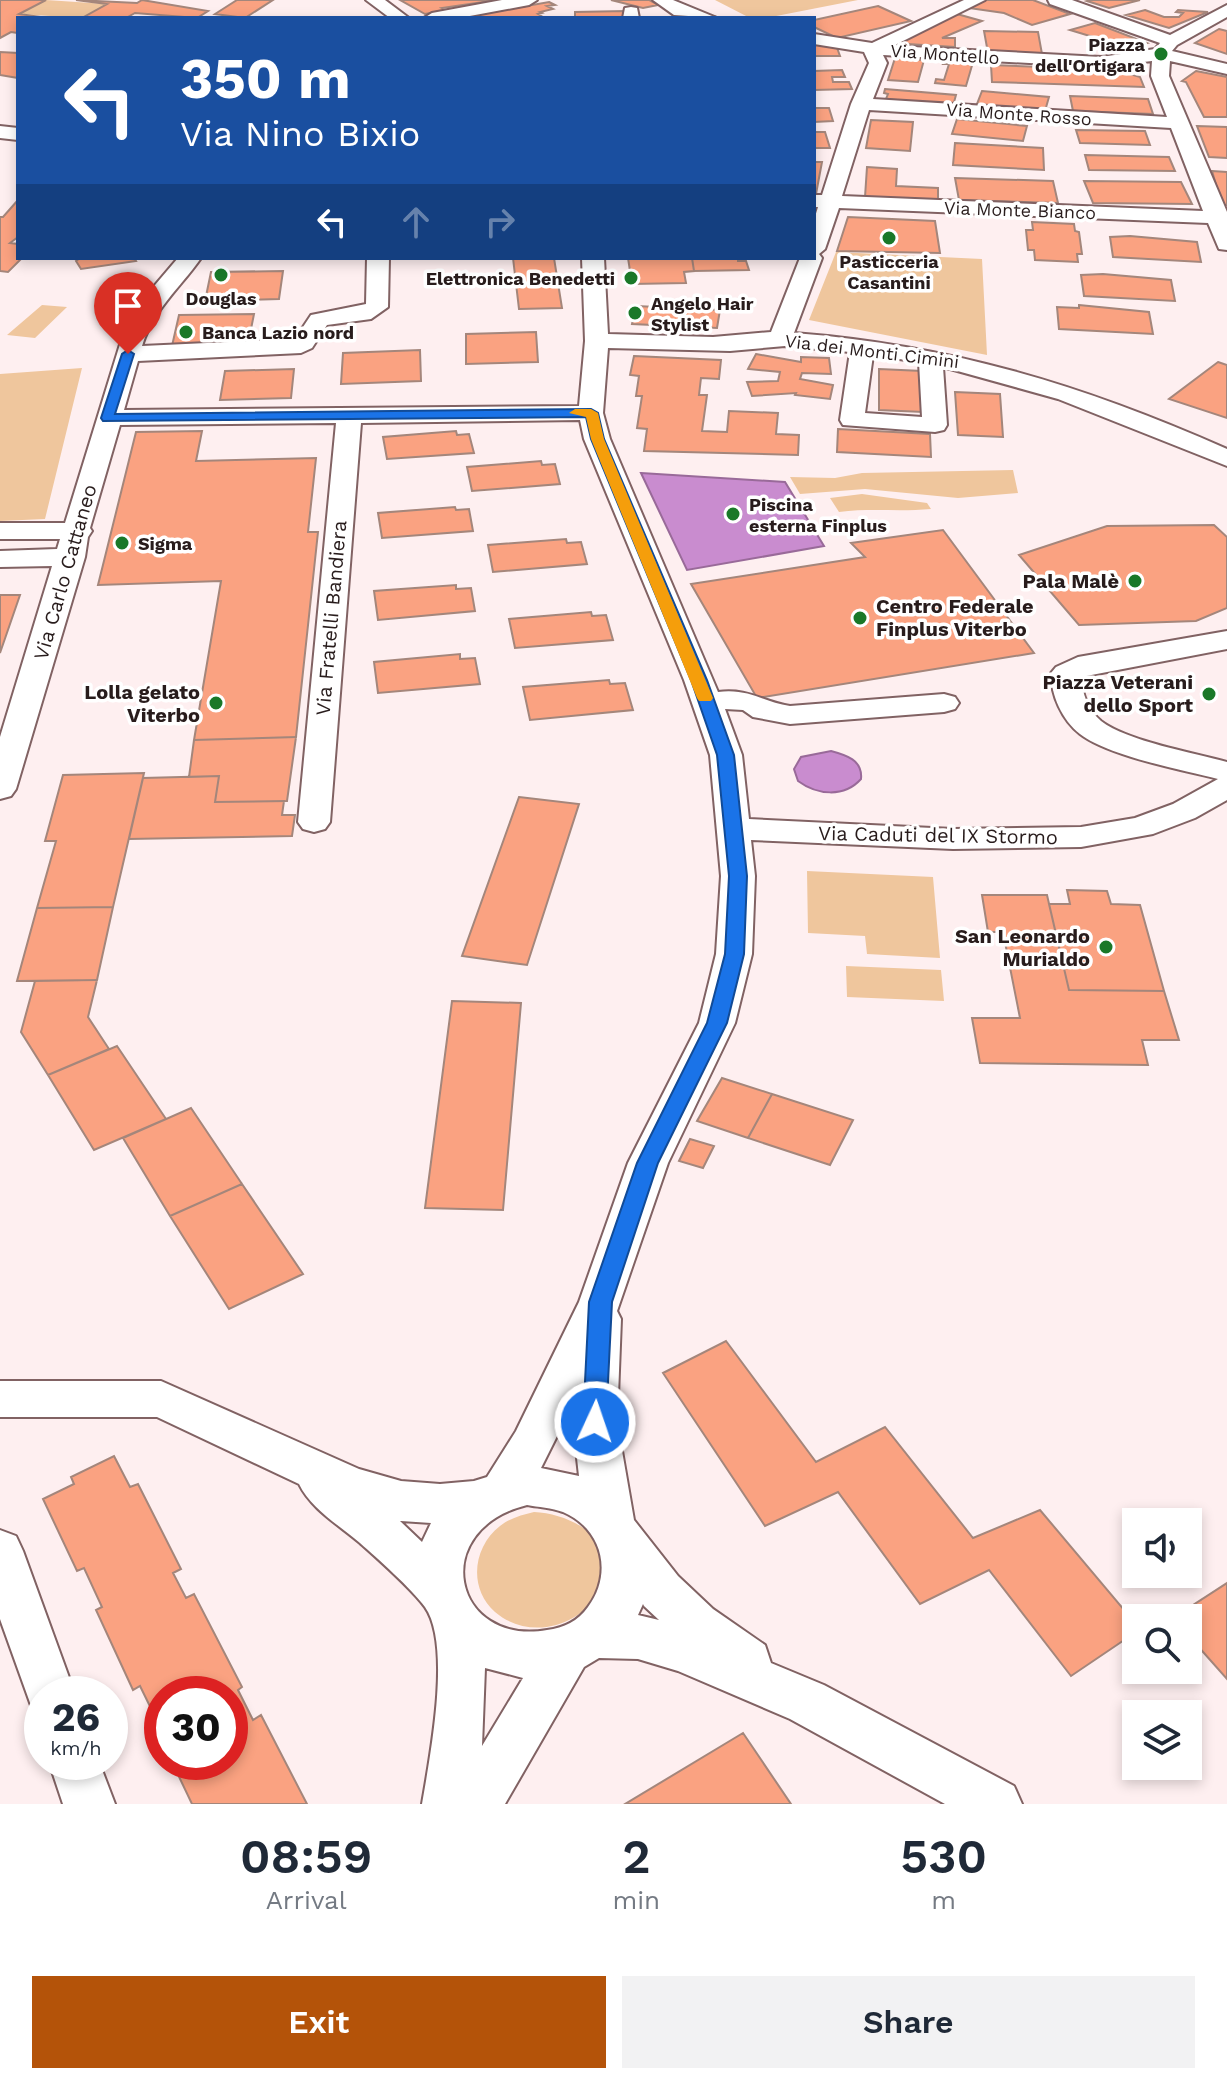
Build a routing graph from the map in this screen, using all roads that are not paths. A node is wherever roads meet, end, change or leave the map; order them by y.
1 (374, 0) edge
2 (529, 0) edge
3 (661, 0) edge
4 (977, 0) edge
5 (1056, 0) edge
6 (1227, 10) edge
7 (398, 16) edge
8 (443, 16) edge
9 (701, 16) edge
10 (816, 40) edge
11 (1166, 48) junction
12 (875, 56) junction
13 (852, 63) dead end
14 (1227, 69) edge
15 (860, 104) junction
16 (1178, 123) junction
17 (823, 201) edge
18 (1222, 218) edge
19 (816, 238) edge
20 (1227, 244) edge
21 (188, 260) edge
22 (378, 260) edge
23 (593, 260) edge
24 (810, 260) edge
25 (780, 338) junction
26 (597, 341) junction
27 (862, 347) junction
28 (128, 354) junction
29 (930, 356) junction
30 (591, 413) junction
31 (350, 415) junction
32 (107, 418) junction
33 (1227, 458) edge
34 (0, 531) edge
35 (75, 544) junction
36 (0, 559) edge
37 (1227, 640) edge
38 (706, 702) junction
39 (944, 703) dead end
40 (1227, 772) edge
41 (1227, 787) edge
42 (0, 789) edge
43 (314, 822) dead end
44 (735, 829) junction
45 (600, 1302) junction
46 (0, 1399) edge
47 (291, 1459) junction
48 (492, 1495) junction
49 (617, 1531) junction
50 (0, 1551) edge
51 (451, 1610) junction
52 (581, 1642) junction
53 (44, 1676) edge
54 (807, 1702) junction
55 (80, 1780) edge
56 (89, 1804) edge
57 (448, 1804) edge
58 (476, 1804) edge
59 (996, 1804) edge

1 - 7 street
2 - 8 street
3 - 9 street
4 - 12 street
5 - 11 street
6 - 11 street
10 - 12 street
11 - 12 street, Via Montello
11 - 14 street
11 - 16 street
12 - 13 street
12 - 15 street
15 - 16 street, Via Monte Rosso
15 - 17 street
16 - 18 street
17 - 18 street, Via Monte Bianco
17 - 19 street
18 - 20 street
21 - 28 street, Via Carlo Cattaneo
22 - 28 street
23 - 26 street
24 - 25 street
25 - 26 street, Via dei Monti Cimini
25 - 27 street, Via dei Monti Cimini
26 - 30 street
27 - 29 street, Via dei Monti Cimini
27 - 29 street
28 - 32 street, Via Carlo Cattaneo
29 - 33 street, Via dei Monti Cimini
30 - 31 street
30 - 38 street
31 - 32 street
31 - 43 street, Via Fratelli Bandiera
32 - 35 street, Via Carlo Cattaneo
34 - 35 street
35 - 36 street
35 - 42 street, Via Carlo Cattaneo
37 - 40 street
38 - 39 street
38 - 44 street
41 - 44 street, Via Caduti del IX Stormo
44 - 45 street
45 - 48 street
45 - 49 street
46 - 47 street
47 - 48 street
47 - 51 street
48 - 49 street
48 - 51 street
49 - 52 street
49 - 54 street
50 - 53 street
51 - 52 street
51 - 57 street
52 - 54 street
52 - 58 street
54 - 59 street
55 - 56 street

